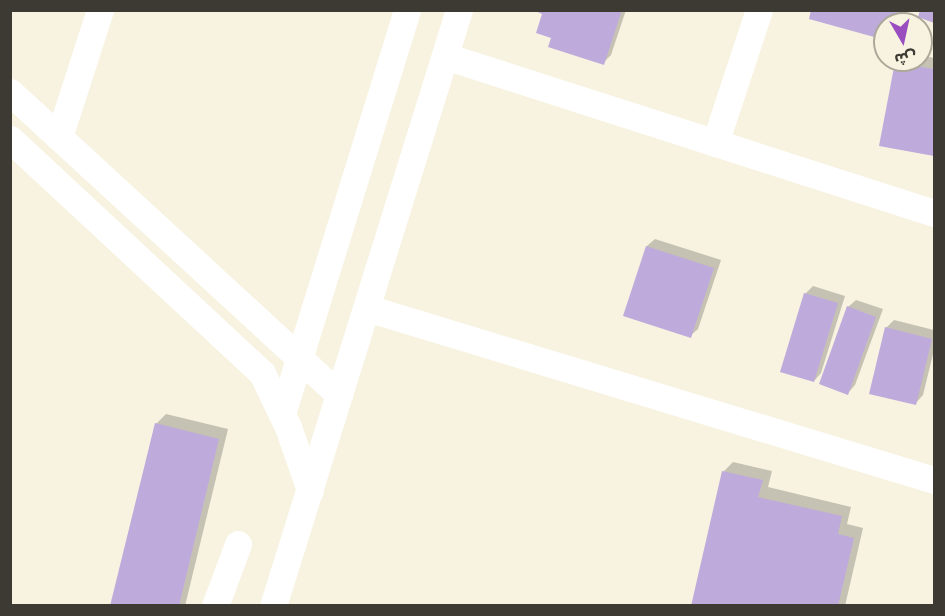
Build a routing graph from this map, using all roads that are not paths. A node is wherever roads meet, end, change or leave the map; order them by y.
1 (99, 10) edge
2 (407, 10) edge
3 (459, 10) edge
4 (759, 10) edge
5 (445, 56) junction
6 (10, 92) edge
7 (59, 137) junction
8 (10, 139) edge
9 (716, 142) junction
10 (934, 213) edge
11 (367, 308) junction
12 (299, 359) junction
13 (339, 396) junction
14 (282, 414) junction
15 (934, 480) edge
16 (309, 490) junction
17 (238, 544) dead end
18 (215, 606) edge
19 (273, 606) edge

1 - 7 street
2 - 12 street
3 - 5 street
4 - 9 street
5 - 9 street
5 - 11 street
6 - 7 street
7 - 12 street
8 - 14 street
9 - 10 street
11 - 13 street
11 - 15 street
12 - 13 street
12 - 14 street
13 - 16 street
14 - 16 street
16 - 19 street
17 - 18 street

